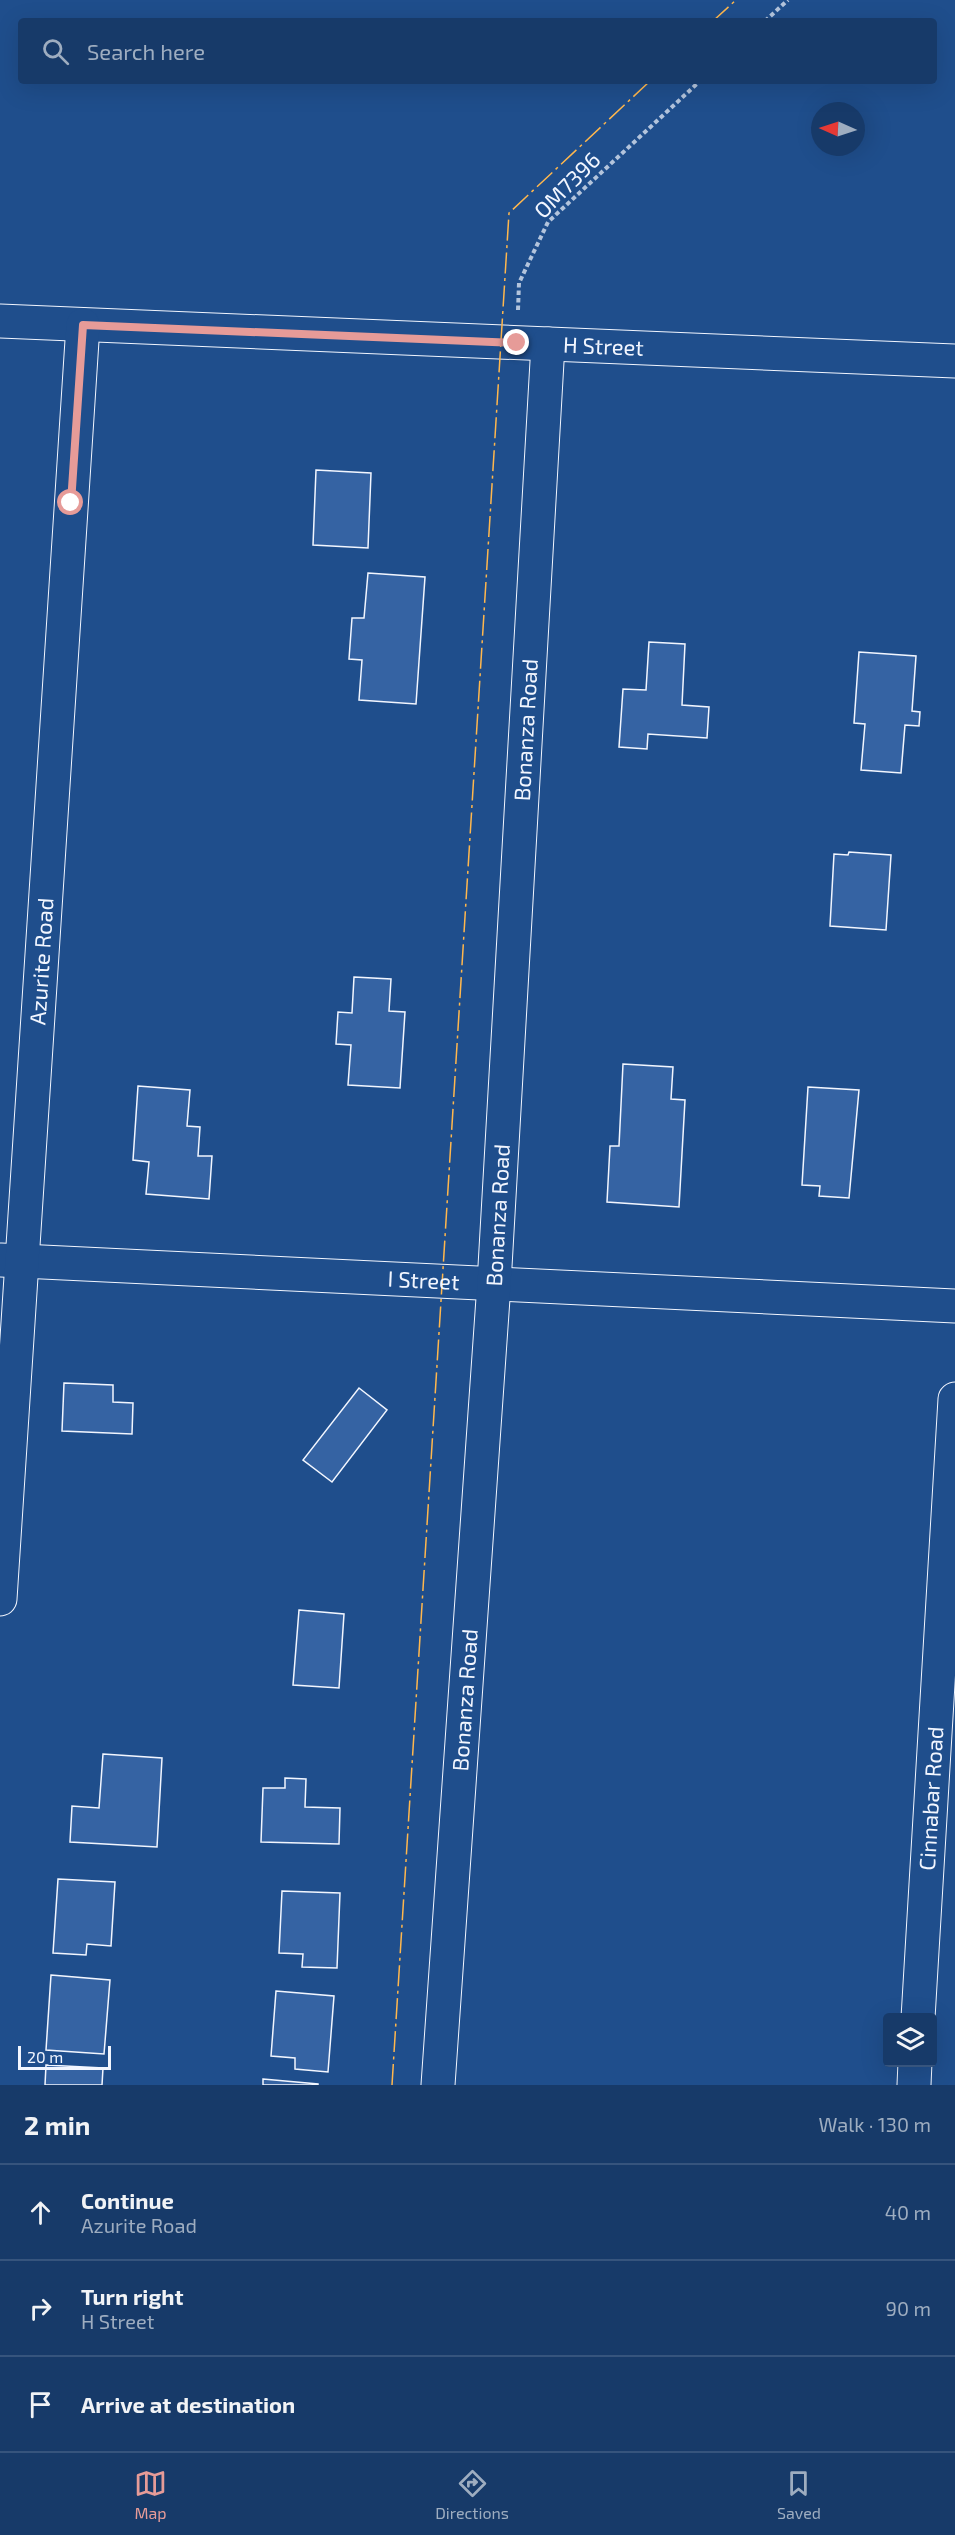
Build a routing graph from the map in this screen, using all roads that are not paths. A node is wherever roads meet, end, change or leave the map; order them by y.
1 (0, 321) edge
2 (83, 325) junction
3 (533, 344) junction
4 (955, 361) edge
5 (11, 1260) edge
6 (494, 1284) junction
7 (955, 1306) edge
8 (955, 1399) edge
9 (0, 1599) edge
10 (918, 2013) edge
11 (915, 2067) edge
12 (438, 2085) edge
13 (914, 2085) edge

1 - 2 street, H Street
2 - 3 street, H Street
2 - 5 street, Azurite Road
3 - 4 street, H Street
3 - 6 street, Bonanza Road
5 - 6 street, I Street
5 - 9 street, Azurite Road
6 - 7 street, I Street
6 - 12 street, Bonanza Road
8 - 10 street, Cinnabar Road
11 - 13 street

